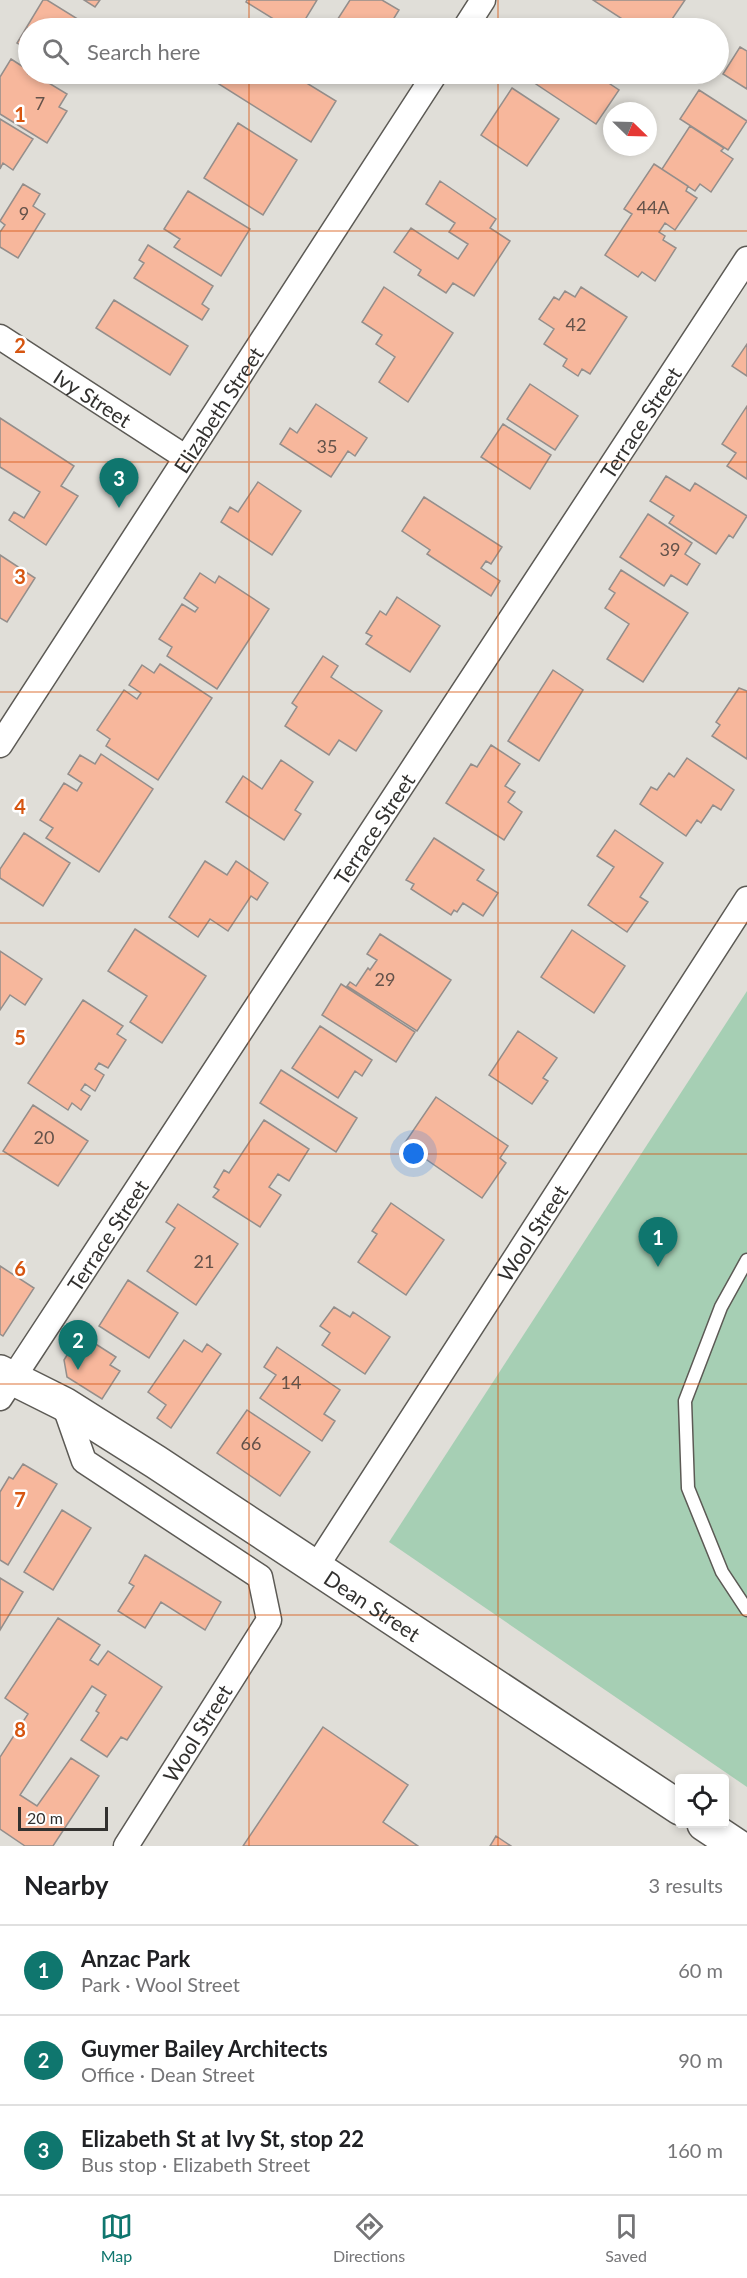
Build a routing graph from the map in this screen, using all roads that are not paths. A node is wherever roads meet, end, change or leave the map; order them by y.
1 (483, 0) edge
2 (471, 18) edge
3 (428, 84) edge
4 (747, 259) edge
5 (0, 337) edge
6 (185, 457) junction
7 (0, 745) edge
8 (747, 899) edge
9 (747, 1260) edge
10 (4, 1383) edge
11 (64, 1404) junction
12 (316, 1567) junction
13 (747, 1610) edge
14 (675, 1805) edge
15 (710, 1828) edge
16 (126, 1846) edge
17 (738, 1846) edge

1 - 2 street
3 - 6 street, Elizabeth Street
4 - 10 street, Terrace Street
5 - 6 street, Ivy Street
6 - 7 street, Elizabeth Street
8 - 12 street, Wool Street
9 - 13 lane
10 - 11 street, Dean Street
11 - 12 street, Dean Street
11 - 16 street, Wool Street
12 - 14 street, Dean Street
15 - 17 street

